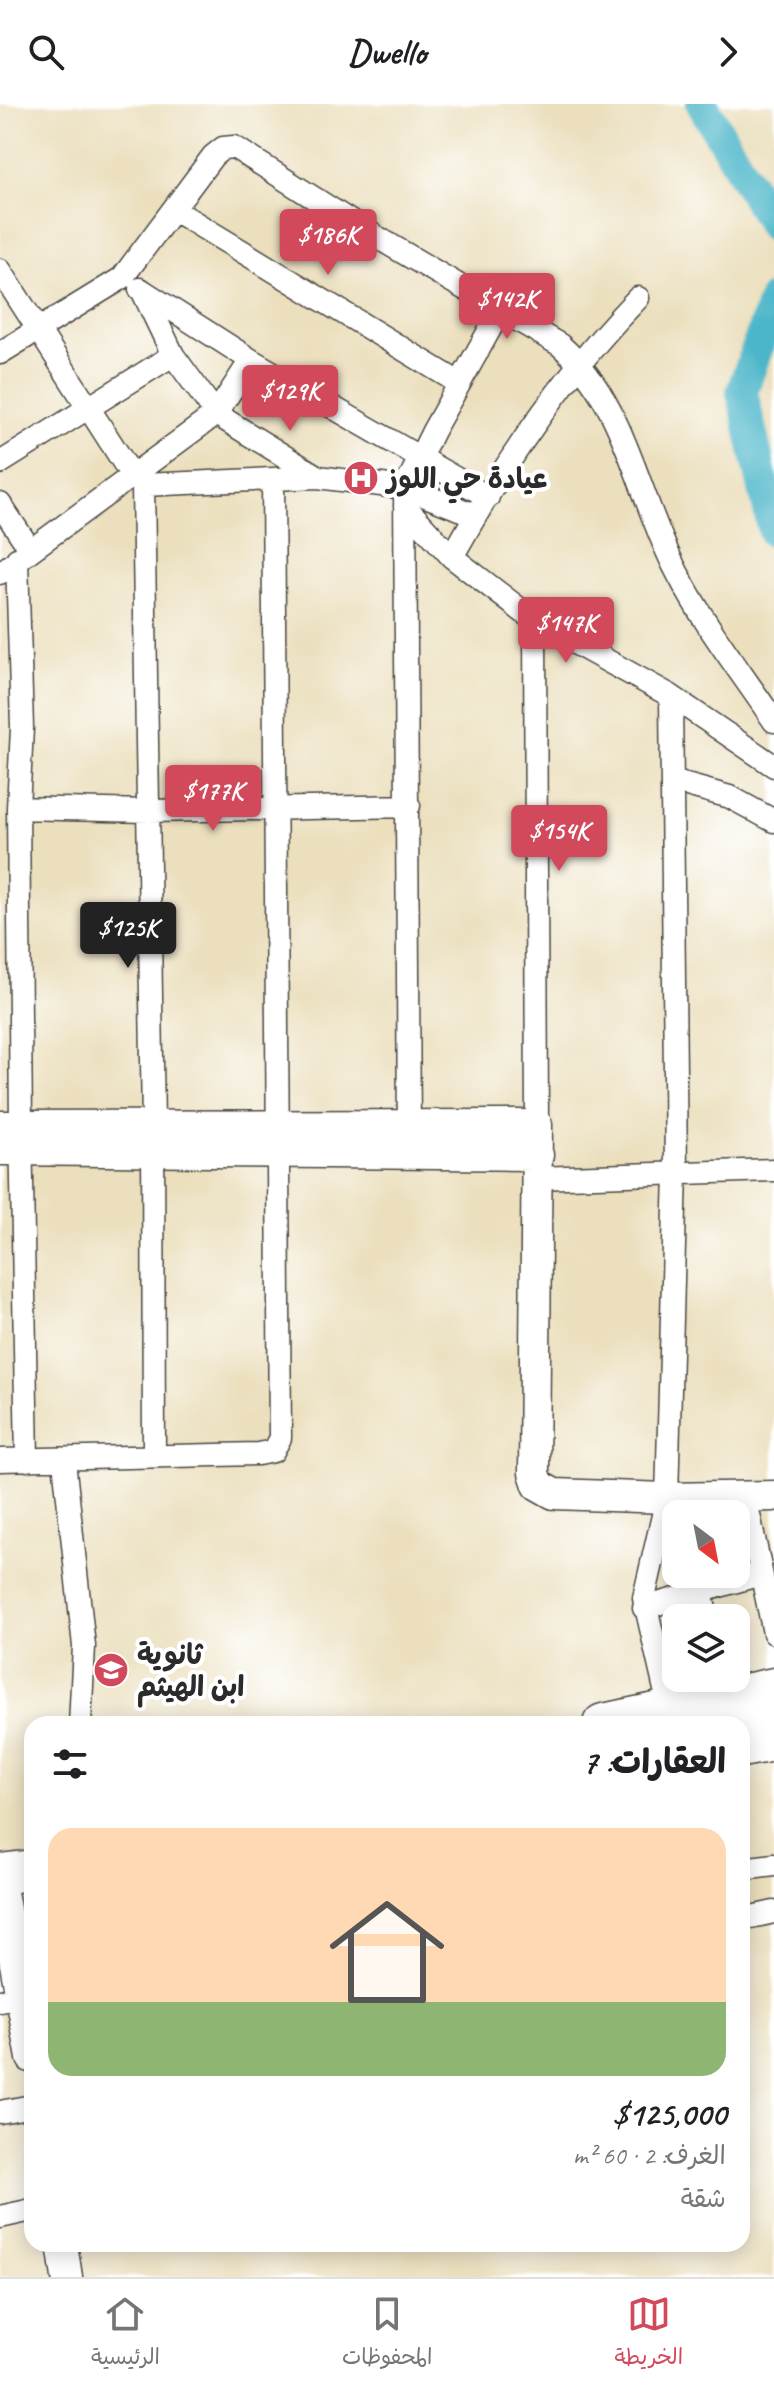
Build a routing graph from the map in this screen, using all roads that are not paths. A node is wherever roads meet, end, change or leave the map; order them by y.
1 (174, 210) junction
2 (0, 270) edge
3 (132, 284) junction
4 (638, 298) dead end
5 (500, 311) junction
6 (37, 331) junction
7 (0, 353) edge
8 (173, 355) junction
9 (251, 360) junction
10 (579, 361) junction
11 (459, 383) junction
12 (88, 405) junction
13 (216, 414) junction
14 (423, 456) junction
15 (0, 463) edge
16 (318, 477) junction
17 (137, 479) junction
18 (273, 480) junction
19 (405, 497) junction
20 (0, 504) edge
21 (482, 506) junction
22 (452, 557) junction
23 (16, 561) edge
24 (535, 621) junction
25 (671, 696) junction
26 (774, 721) edge
27 (774, 766) edge
28 (672, 781) junction
29 (409, 806) junction
30 (18, 808) junction
31 (277, 809) junction
32 (148, 811) junction
33 (774, 821) edge
34 (153, 1137) junction
35 (10, 1138) edge
36 (278, 1138) junction
37 (409, 1139) junction
38 (537, 1152) junction
39 (774, 1170) edge
40 (676, 1172) junction
41 (154, 1456) junction
42 (0, 1460) edge
43 (27, 1460) junction
44 (64, 1461) junction
45 (760, 1496) edge
46 (667, 1498) junction
47 (761, 1574) junction
48 (701, 1592) junction
49 (704, 1604) edge
50 (644, 1608) junction
51 (774, 1633) edge
52 (774, 1688) edge
53 (729, 1701) edge
54 (80, 1716) edge
55 (672, 1716) edge
56 (676, 1716) edge
57 (774, 1720) edge
58 (774, 1750) edge
59 (750, 1754) edge
60 (24, 1844) edge
61 (0, 1847) edge
62 (774, 1865) edge
63 (750, 1868) edge
64 (24, 1871) edge
65 (0, 1874) edge
66 (0, 1881) edge
67 (774, 1912) edge
68 (750, 1917) edge
69 (18, 1997) edge
70 (24, 2023) edge
71 (24, 2108) edge
72 (0, 2112) edge
73 (24, 2212) edge
74 (0, 2217) edge
75 (63, 2252) edge
76 (67, 2277) edge

1 - 3 street
1 - 5 street
1 - 11 street
2 - 6 street
3 - 6 street
3 - 8 street
3 - 9 street
4 - 10 street
5 - 10 street
5 - 11 street
6 - 7 street
6 - 12 street
8 - 12 street
8 - 13 street
9 - 13 street
9 - 14 street
10 - 21 street
10 - 26 street
11 - 14 street
12 - 15 street
12 - 17 street
13 - 16 street
13 - 17 street
14 - 19 street
14 - 21 street
16 - 18 street
16 - 19 street
17 - 18 street
17 - 23 street
17 - 32 street
18 - 31 street
19 - 21 street
19 - 22 street
19 - 29 street
20 - 23 street
21 - 22 street
22 - 24 street
23 - 30 street
24 - 25 street
24 - 38 street
25 - 27 street
25 - 28 street
28 - 33 street
28 - 40 street
29 - 31 street
29 - 37 street
30 - 32 street
30 - 35 street
31 - 32 street
31 - 36 street
32 - 34 street
34 - 35 street
34 - 36 street
34 - 41 street
35 - 43 street
36 - 37 street
36 - 41 street
37 - 38 street
38 - 40 street
38 - 46 street
39 - 40 street
40 - 46 street
41 - 44 street
42 - 43 street
43 - 44 street
44 - 54 street
45 - 46 street
45 - 47 street
46 - 50 street
47 - 48 street
47 - 51 street
48 - 49 street
48 - 50 street
50 - 55 street
52 - 53 highway
53 - 56 highway
53 - 57 highway
58 - 59 street
60 - 61 highway
62 - 63 street
64 - 65 highway
66 - 69 street
67 - 68 street
69 - 70 street
71 - 72 street
73 - 74 street
75 - 76 street

